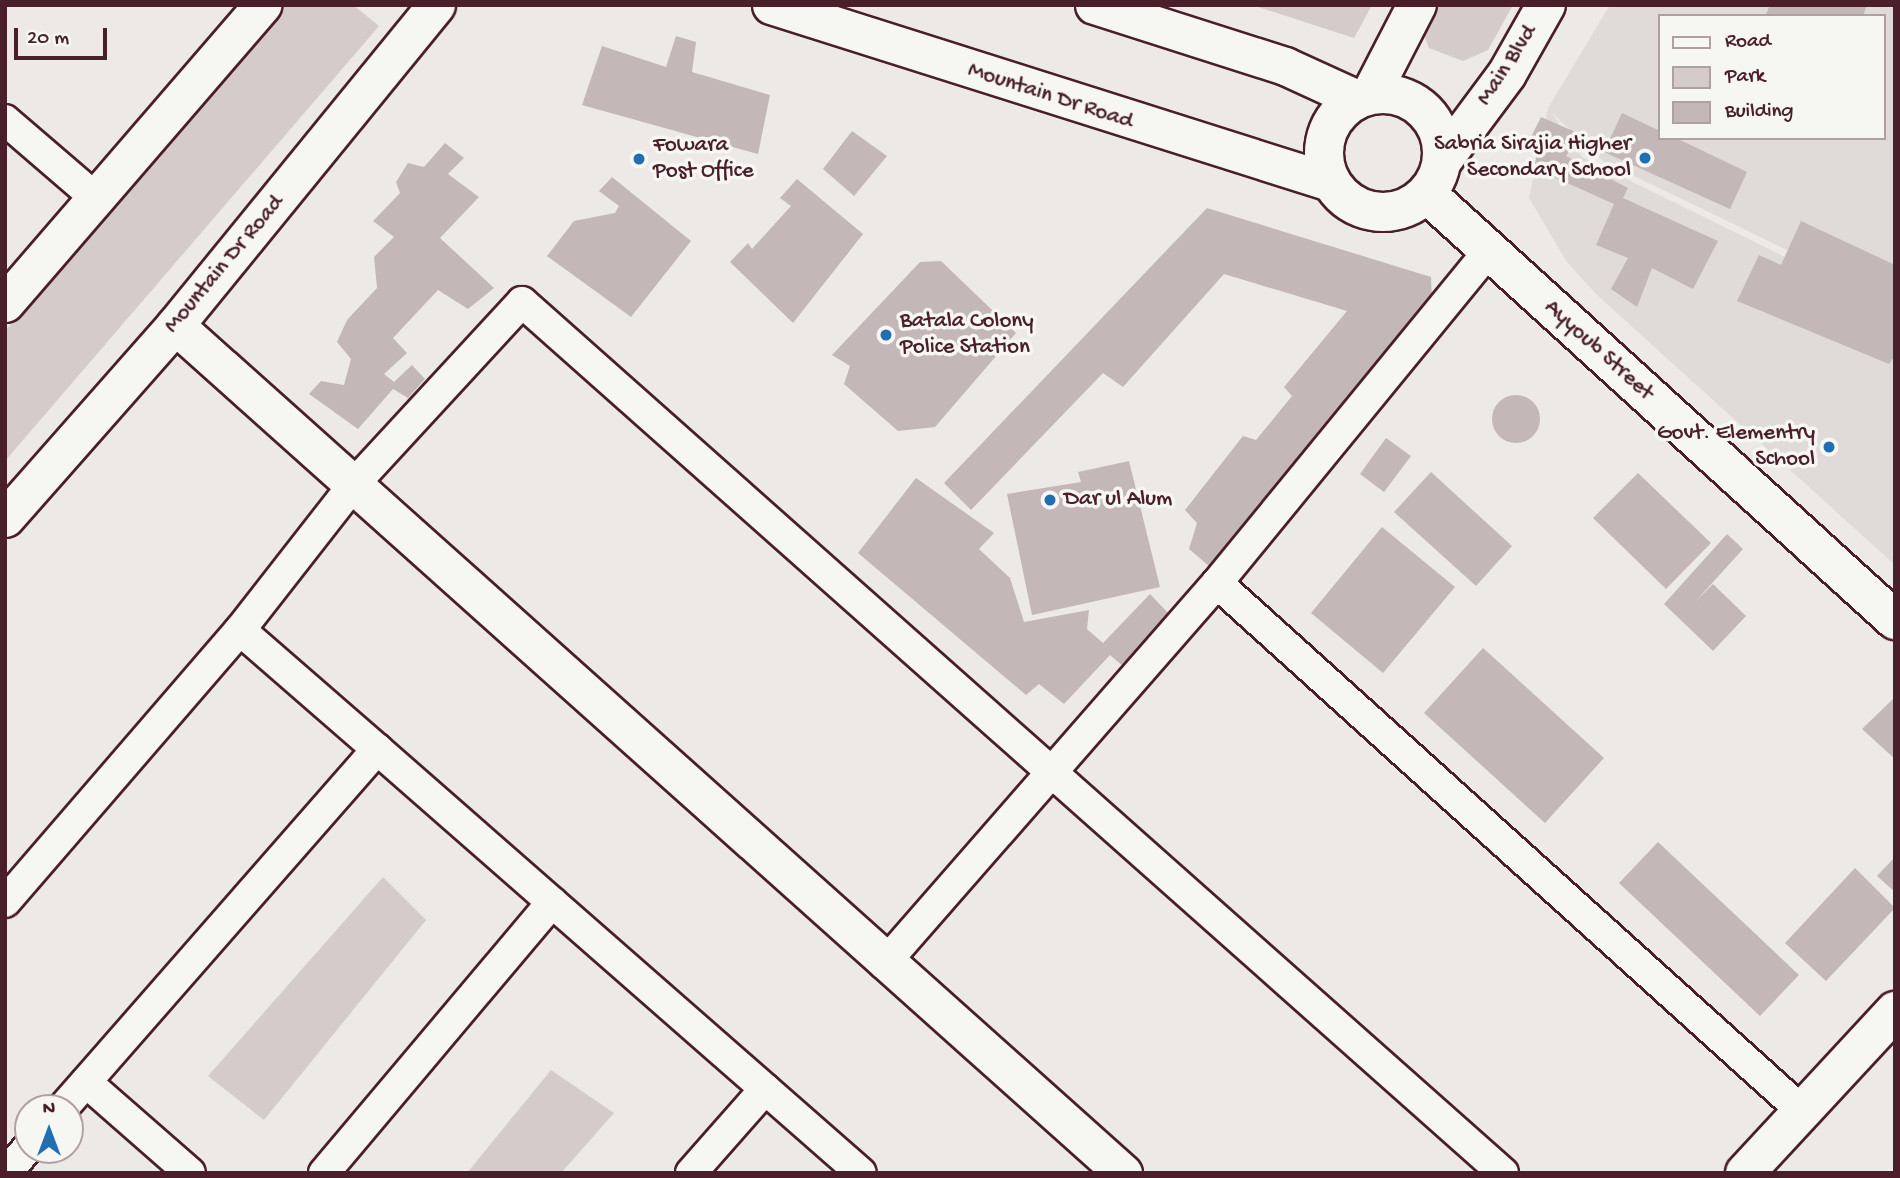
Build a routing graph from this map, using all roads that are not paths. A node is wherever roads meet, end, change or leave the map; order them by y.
1 (262, 5) edge
2 (436, 5) edge
3 (771, 5) edge
4 (1094, 5) edge
5 (1417, 5) edge
6 (1546, 5) edge
7 (1364, 97) junction
8 (5, 120) edge
9 (1443, 160) junction
10 (1330, 182) junction
11 (1427, 194) junction
12 (97, 199) junction
13 (1488, 252) junction
14 (5, 303) edge
15 (175, 325) junction
16 (355, 483) junction
17 (5, 518) edge
18 (1217, 583) junction
19 (1895, 620) edge
20 (240, 629) junction
21 (377, 749) junction
22 (1049, 775) junction
23 (5, 902) edge
24 (552, 902) junction
25 (884, 964) junction
26 (1895, 1011) edge
27 (86, 1082) junction
28 (765, 1089) junction
29 (75, 1094) edge
30 (1802, 1111) junction
31 (190, 1173) edge
32 (324, 1173) edge
33 (691, 1173) edge
34 (860, 1173) edge
35 (1123, 1173) edge
36 (1503, 1173) edge
37 (1745, 1173) edge

1 - 12 street
2 - 15 street, Mountain Dr Road
3 - 10 street, Mountain Dr Road
4 - 7 street
5 - 7 main road
6 - 9 main road, Main Blvd
7 - 9 main road
7 - 10 main road
8 - 12 street
9 - 11 main road, Main Blvd
10 - 11 main road
11 - 13 main road, Ayyoub Street
12 - 14 street
13 - 18 street
13 - 19 main road, Ayyoub Street
15 - 16 street
15 - 17 street, Mountain Dr Road
16 - 20 street
16 - 22 street
16 - 25 street
18 - 22 street
18 - 30 street
20 - 21 street
20 - 23 street
21 - 24 street
21 - 27 street
22 - 25 street
22 - 36 street
24 - 28 street
24 - 32 street
25 - 35 street
26 - 30 main road
27 - 29 street
27 - 31 street
28 - 33 street
28 - 34 street
30 - 37 main road

